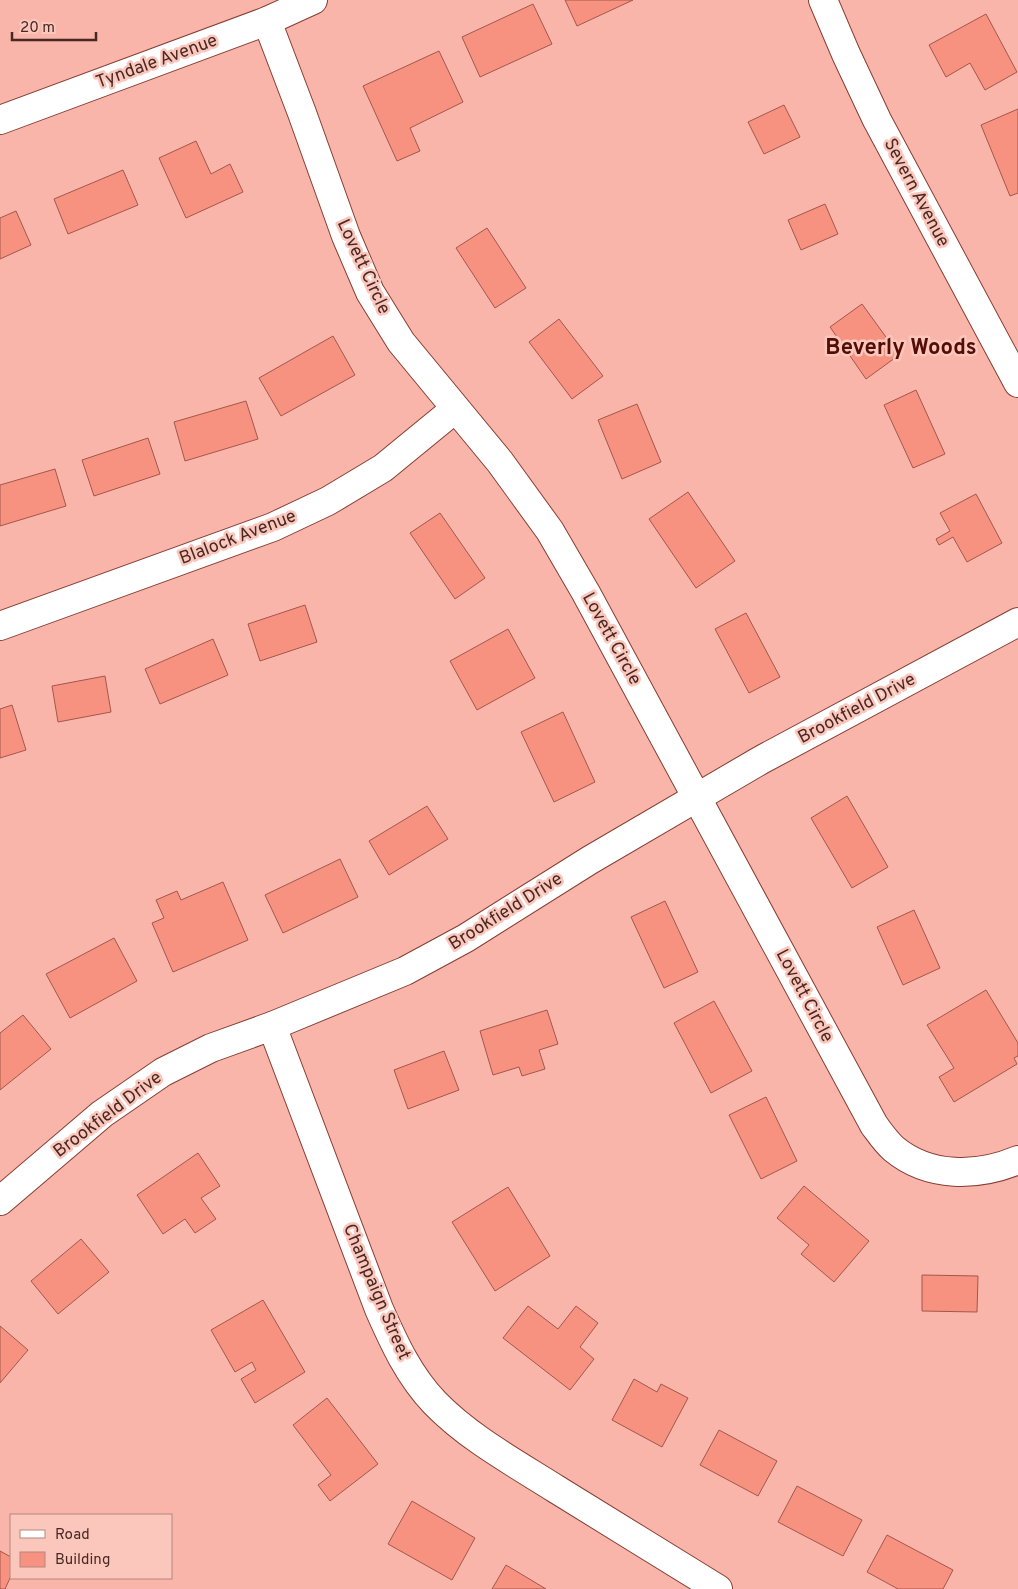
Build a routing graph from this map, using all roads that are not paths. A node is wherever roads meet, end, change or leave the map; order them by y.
1 (313, 0) edge
2 (824, 0) edge
3 (267, 21) junction
4 (0, 120) edge
5 (1018, 383) edge
6 (455, 409) junction
7 (1018, 622) edge
8 (0, 626) edge
9 (697, 798) junction
10 (272, 1026) junction
11 (1018, 1160) edge
12 (0, 1201) edge
13 (718, 1589) edge

1 - 3 street, Tyndale Avenue
2 - 5 street, Severn Avenue
3 - 4 street, Tyndale Avenue
3 - 6 street, Lovett Circle
6 - 8 street, Blalock Avenue
6 - 9 street, Lovett Circle
7 - 9 street, Brookfield Drive
9 - 10 street, Brookfield Drive
9 - 11 street, Lovett Circle
10 - 12 street, Brookfield Drive
10 - 13 street, Champaign Street

